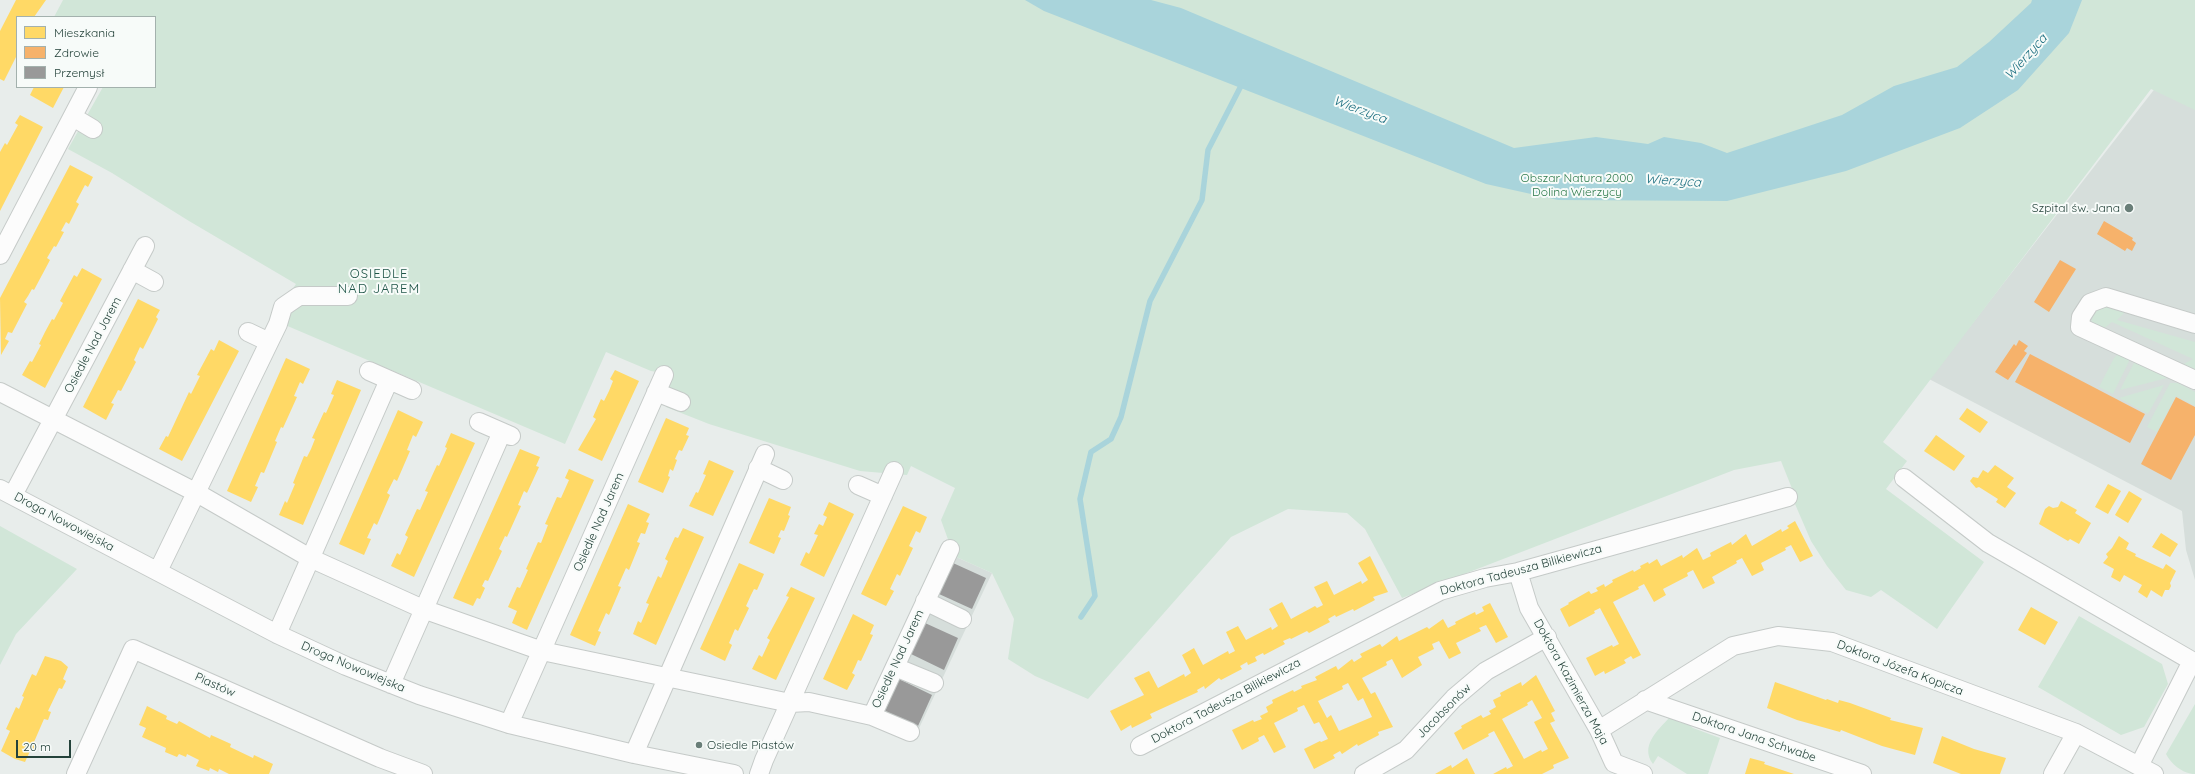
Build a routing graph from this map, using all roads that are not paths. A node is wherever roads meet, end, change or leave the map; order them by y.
1 (87, 88) edge
2 (72, 117) junction
3 (93, 129) dead end
4 (144, 246) dead end
5 (0, 255) edge
6 (132, 270) junction
7 (154, 282) dead end
8 (348, 296) dead end
9 (2195, 324) edge
10 (248, 332) dead end
11 (269, 342) junction
12 (369, 371) dead end
13 (664, 375) dead end
14 (389, 380) junction
15 (2195, 380) edge
16 (412, 390) dead end
17 (0, 392) edge
18 (656, 392) junction
19 (681, 402) dead end
20 (53, 420) junction
21 (479, 422) dead end
22 (894, 471) dead end
23 (1904, 478) dead end
24 (783, 480) dead end
25 (858, 486) dead end
26 (6, 492) edge
27 (197, 493) junction
28 (883, 496) junction
29 (1788, 497) dead end
30 (950, 549) dead end
31 (310, 558) junction
32 (158, 571) junction
33 (1518, 572) junction
34 (925, 601) junction
35 (423, 609) junction
36 (962, 619) dead end
37 (277, 634) junction
38 (1546, 637) junction
39 (542, 652) junction
40 (895, 667) junction
41 (665, 678) junction
42 (934, 683) dead end
43 (391, 684) junction
44 (1645, 700) junction
45 (790, 703) junction
46 (872, 716) junction
47 (509, 724) junction
48 (1599, 730) junction
49 (910, 732) dead end
50 (2076, 733) junction
51 (1140, 746) dead end
52 (634, 754) junction
53 (1612, 768) edge
54 (400, 770) edge
55 (2146, 770) edge
56 (76, 774) edge
57 (423, 774) edge
58 (734, 774) edge
59 (759, 774) edge
60 (1364, 774) edge
61 (1643, 774) edge
62 (1862, 774) edge
63 (2053, 774) edge

1 - 2 street
2 - 3 street
2 - 5 street
4 - 6 street, Osiedle Nad Jarem
6 - 7 street
6 - 20 street, Osiedle Nad Jarem
8 - 11 street
9 - 15 street
10 - 11 street
11 - 27 street
12 - 14 street
13 - 18 street, Osiedle Nad Jarem
14 - 16 street
14 - 31 street
17 - 20 street, Osiedle Nad Jarem
18 - 19 street
18 - 39 street, Osiedle Nad Jarem
20 - 26 street, Osiedle Nad Jarem
20 - 27 street, Osiedle Nad Jarem
21 - 35 street
22 - 28 street
23 - 55 street, Doktora Józefa Kopicza
24 - 41 street
25 - 28 street
26 - 32 street, Droga Nowowiejska
27 - 31 street, Osiedle Nad Jarem
27 - 32 street
28 - 45 street
29 - 33 street, Doktora Tadeusza Bilikiewicza
30 - 34 street, Osiedle Nad Jarem
31 - 35 street, Osiedle Nad Jarem
31 - 37 street
32 - 37 street, Droga Nowowiejska
33 - 38 street, Doktora Kazimierza Maja
33 - 51 street, Doktora Tadeusza Bilikiewicza
34 - 36 street
34 - 40 street, Osiedle Nad Jarem
35 - 39 street, Osiedle Nad Jarem
35 - 43 street
37 - 43 street, Droga Nowowiejska
38 - 48 street, Doktora Kazimierza Maja
38 - 60 street, Jacobsonów
39 - 41 street, Osiedle Nad Jarem
39 - 47 street, Osiedle Nad Jarem
40 - 42 street
40 - 46 street, Osiedle Nad Jarem
41 - 45 street, Osiedle Nad Jarem
41 - 52 street
43 - 47 street, Droga Nowowiejska
44 - 48 street, Doktora Józefa Kopicza
44 - 50 street, Doktora Józefa Kopicza
44 - 62 street, Doktora Jana Schwabe
45 - 46 street, Osiedle Nad Jarem
45 - 59 street
46 - 49 street
47 - 52 street, Droga Nowowiejska
48 - 53 street, Doktora Kazimierza Maja
50 - 55 street, Doktora Józefa Kopicza
50 - 63 street
52 - 58 street, Droga Nowowiejska
53 - 61 street, Doktora Kazimierza Maja
54 - 56 street, Piastów
54 - 57 street, Piastów

